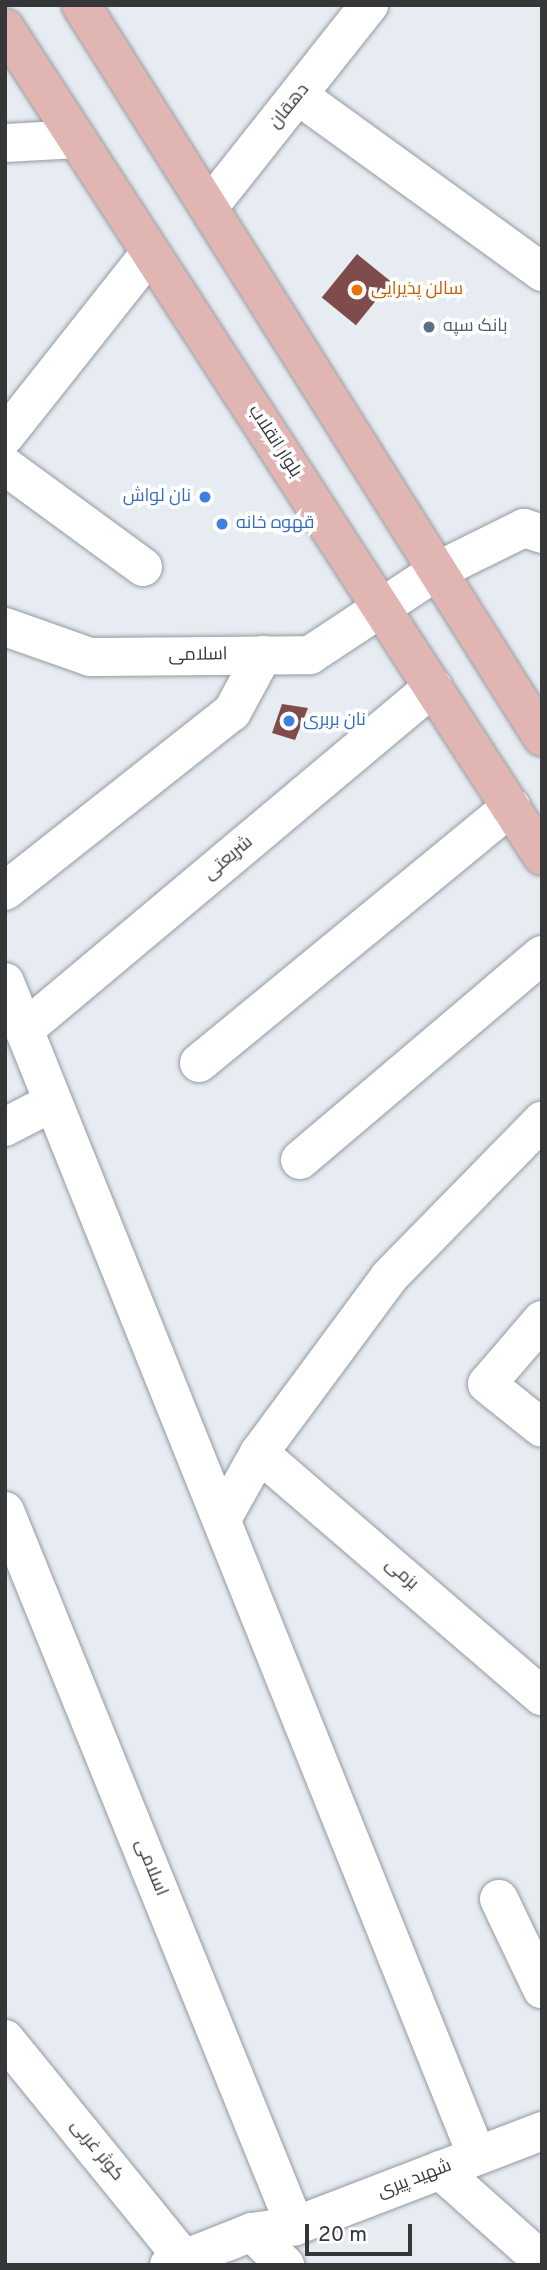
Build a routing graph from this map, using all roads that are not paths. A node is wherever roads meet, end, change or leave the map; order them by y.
1 (81, 5) edge
2 (369, 5) edge
3 (5, 27) edge
4 (299, 96) junction
5 (77, 139) junction
6 (5, 143) edge
7 (209, 207) junction
8 (150, 253) junction
9 (542, 272) edge
10 (5, 436) edge
11 (5, 466) edge
12 (542, 534) edge
13 (143, 567) dead end
14 (437, 572) junction
15 (382, 608) junction
16 (5, 627) edge
17 (263, 655) junction
18 (433, 687) junction
19 (542, 737) edge
20 (510, 807) junction
21 (542, 856) edge
22 (5, 891) edge
23 (542, 955) edge
24 (5, 982) edge
25 (24, 1030) junction
26 (199, 1063) dead end
27 (54, 1102) junction
28 (542, 1121) edge
29 (5, 1127) edge
30 (300, 1160) dead end
31 (542, 1320) edge
32 (542, 1428) edge
33 (259, 1453) junction
34 (5, 1511) edge
35 (222, 1519) junction
36 (542, 1696) edge
37 (499, 1899) dead end
38 (542, 1989) edge
39 (5, 2039) edge
40 (542, 2131) edge
41 (477, 2156) junction
42 (440, 2170) junction
43 (295, 2225) junction
44 (252, 2232) junction
45 (542, 2261) edge
46 (178, 2262) edge
47 (285, 2265) edge

1 - 7 main road
2 - 4 street, دهقان
3 - 5 main road, بلوار انقلاب
4 - 7 street, دهقان
4 - 9 street
5 - 6 street
5 - 8 main road, بلوار انقلاب
7 - 14 main road
8 - 10 street
8 - 15 main road, بلوار انقلاب
11 - 13 street
12 - 14 street, اسلامی
14 - 15 street, اسلامی
14 - 19 main road
15 - 17 street, اسلامی
15 - 18 main road, بلوار انقلاب
16 - 17 street, اسلامی
17 - 22 street
18 - 20 main road, بلوار انقلاب
18 - 25 street, شریعتی
20 - 21 main road, بلوار انقلاب
20 - 26 street
23 - 30 street
24 - 25 street
25 - 27 street
27 - 29 street
27 - 35 street
28 - 33 street
31 - 32 street
33 - 35 street
33 - 36 street, بزمی
34 - 43 street, اسلامی
35 - 41 street
37 - 38 street
39 - 46 street, کوثر غربی
40 - 41 street, شهید پیری
41 - 42 street, شهید پیری
42 - 43 street, شهید پیری
42 - 45 street
43 - 44 street, شهید پیری
44 - 46 street, شهید پیری
44 - 47 street

